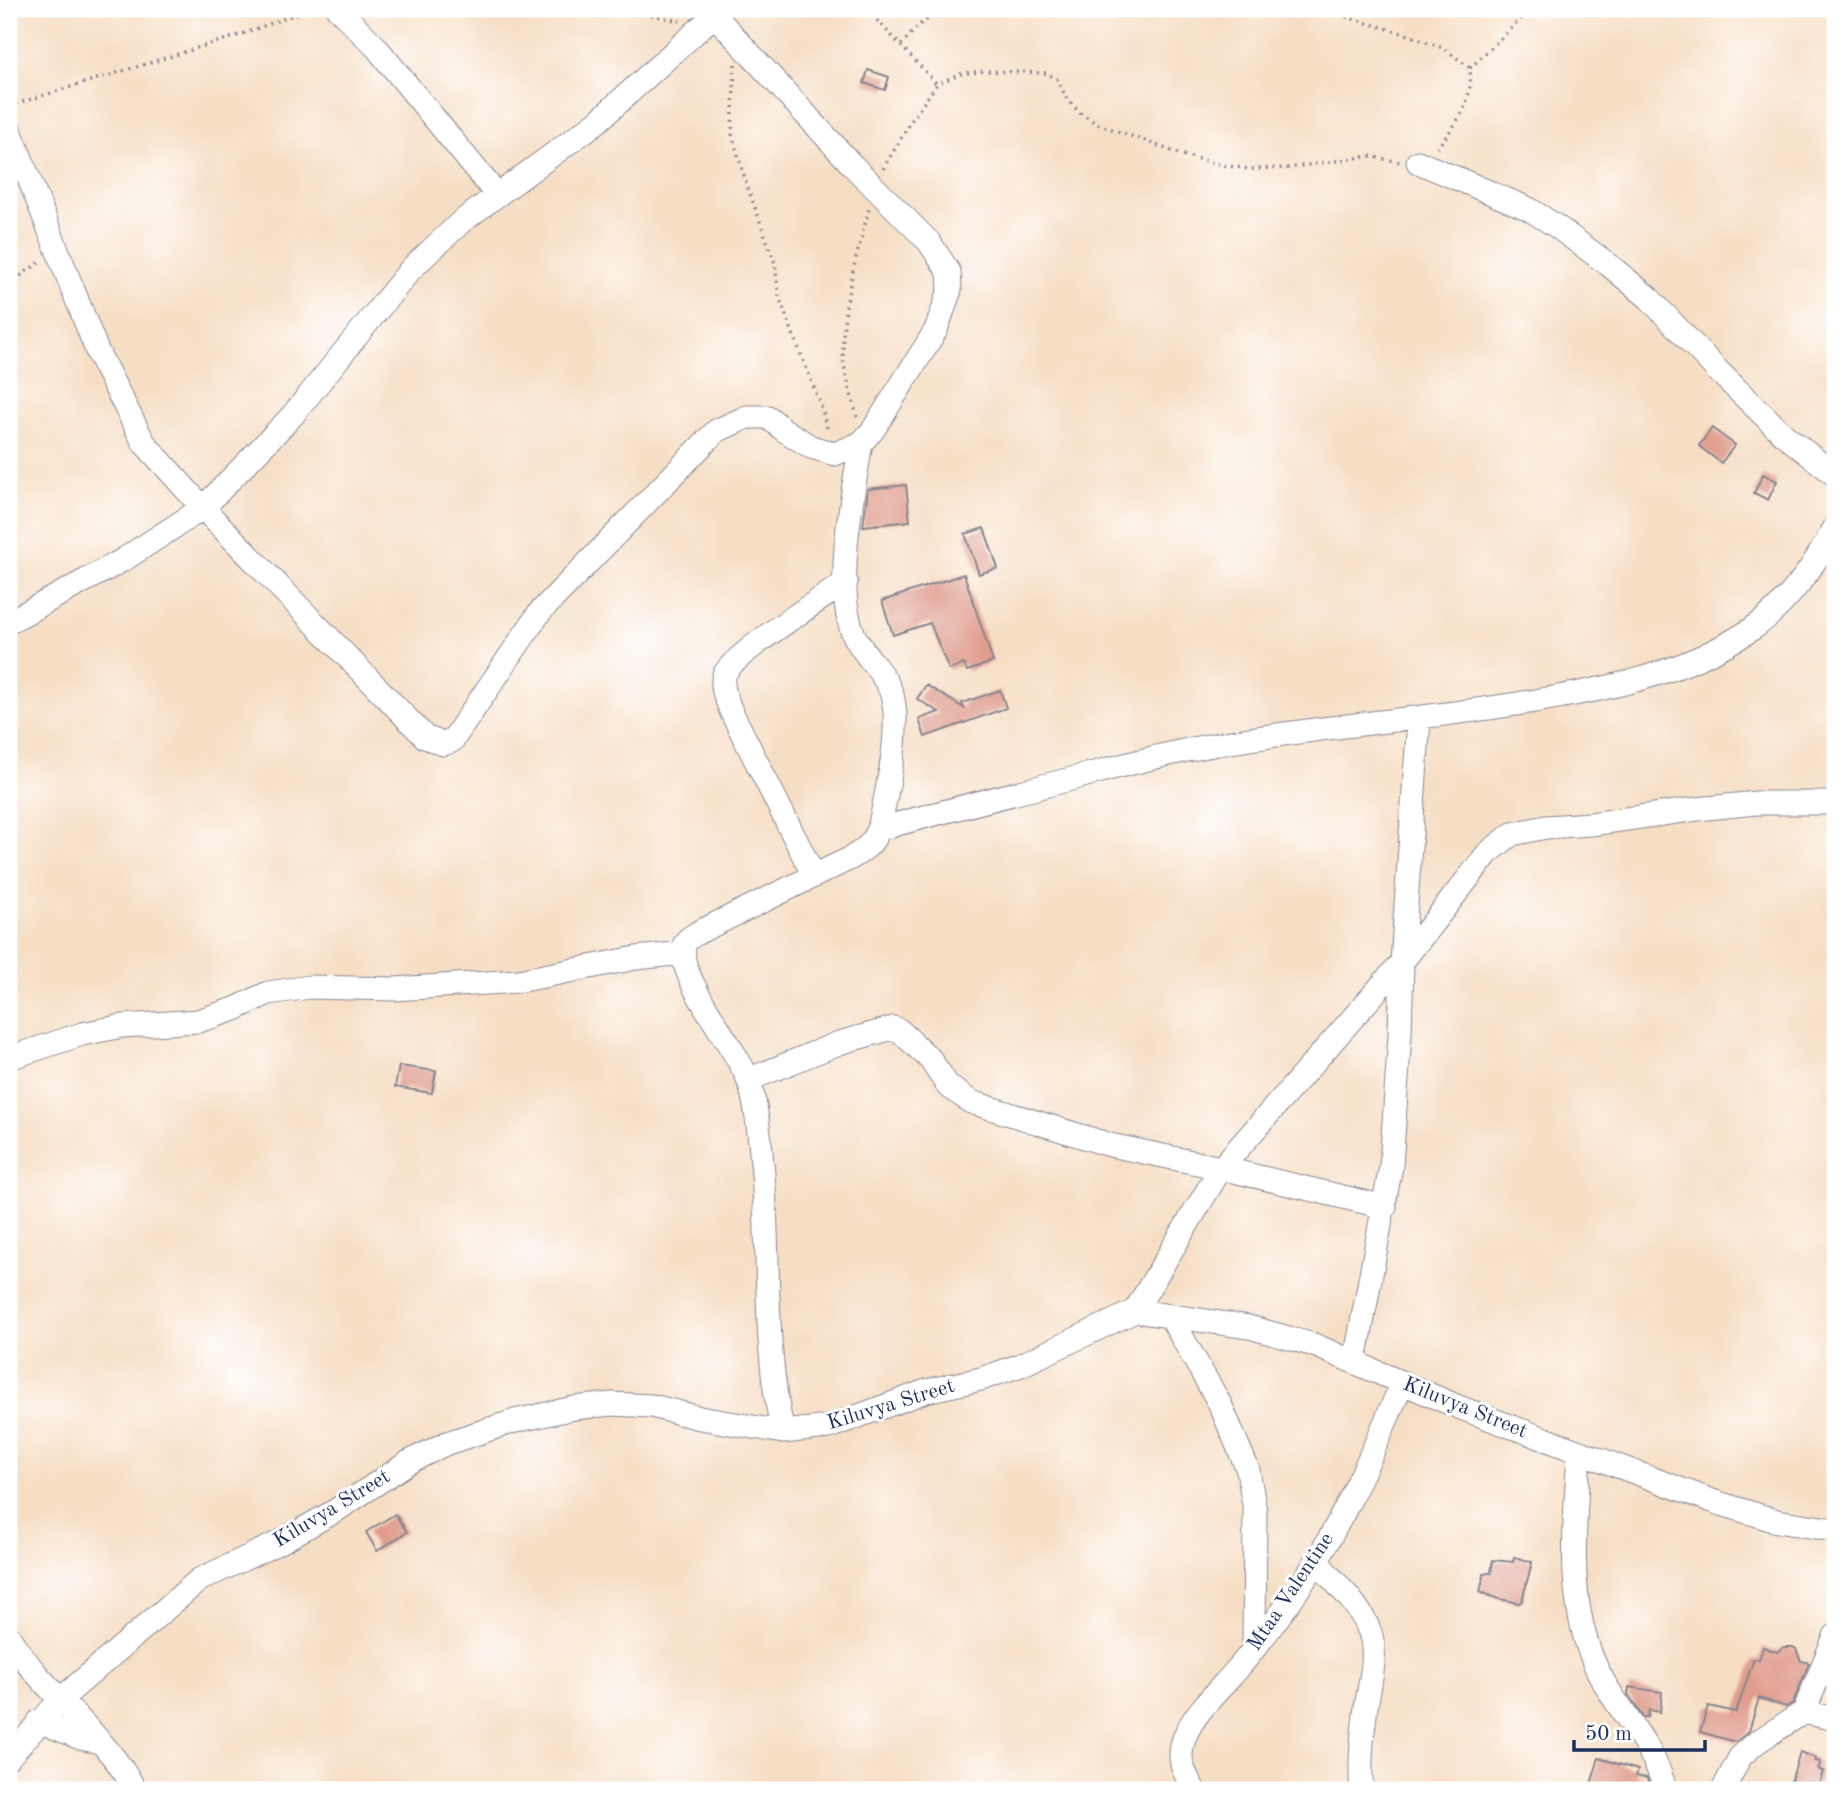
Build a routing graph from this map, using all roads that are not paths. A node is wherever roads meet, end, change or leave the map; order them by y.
1 (338, 9) edge
2 (712, 15) edge
3 (9, 128) edge
4 (1418, 162) road end
5 (497, 195) junction
6 (861, 443) junction
7 (1835, 475) edge
8 (203, 508) junction
9 (1835, 527) edge
10 (846, 582) junction
11 (9, 622) edge
12 (1419, 719) junction
13 (1835, 803) edge
14 (879, 829) junction
15 (814, 876) junction
16 (684, 953) junction
17 (1402, 962) junction
18 (9, 1058) edge
19 (748, 1080) junction
20 (1221, 1168) junction
21 (1385, 1207) junction
22 (1135, 1311) junction
23 (1170, 1316) junction
24 (1355, 1362) junction
25 (1402, 1383) junction
26 (783, 1432) junction
27 (1579, 1452) junction
28 (1835, 1530) edge
29 (1317, 1562) junction
30 (1835, 1636) edge
31 (9, 1637) edge
32 (1254, 1649) junction
33 (60, 1700) junction
34 (1804, 1712) junction
35 (1835, 1719) edge
36 (39, 1721) junction
37 (98, 1741) junction
38 (9, 1758) edge
39 (135, 1790) edge
40 (1194, 1790) edge
41 (1362, 1790) edge
42 (1665, 1790) edge
43 (1723, 1790) edge

1 - 5 street
2 - 5 street
2 - 6 street
3 - 8 street
4 - 7 street
5 - 8 street
6 - 8 street
6 - 10 street
8 - 11 street
9 - 12 street
10 - 14 street
10 - 15 street
12 - 14 street
12 - 17 street
13 - 17 street
14 - 15 street
15 - 16 street
16 - 18 street
16 - 19 street
17 - 20 street
17 - 21 street
19 - 20 street
19 - 26 street
20 - 21 street
20 - 22 street
21 - 24 street
22 - 23 street, Kiluvya Street
22 - 26 street, Kiluvya Street
23 - 24 street, Kiluvya Street
23 - 32 street
24 - 25 street, Kiluvya Street
25 - 27 street, Kiluvya Street
25 - 29 street, Mtaa Valentine
26 - 33 street, Kiluvya Street
27 - 28 street, Kiluvya Street
27 - 42 street
29 - 32 street, Mtaa Valentine
29 - 41 street
30 - 34 street
31 - 33 street
32 - 40 street, Mtaa Valentine
33 - 36 street, Kiluvya Street
33 - 37 street
34 - 35 street
34 - 43 street
36 - 37 street
36 - 38 street, Kiluvya Street
37 - 39 street

